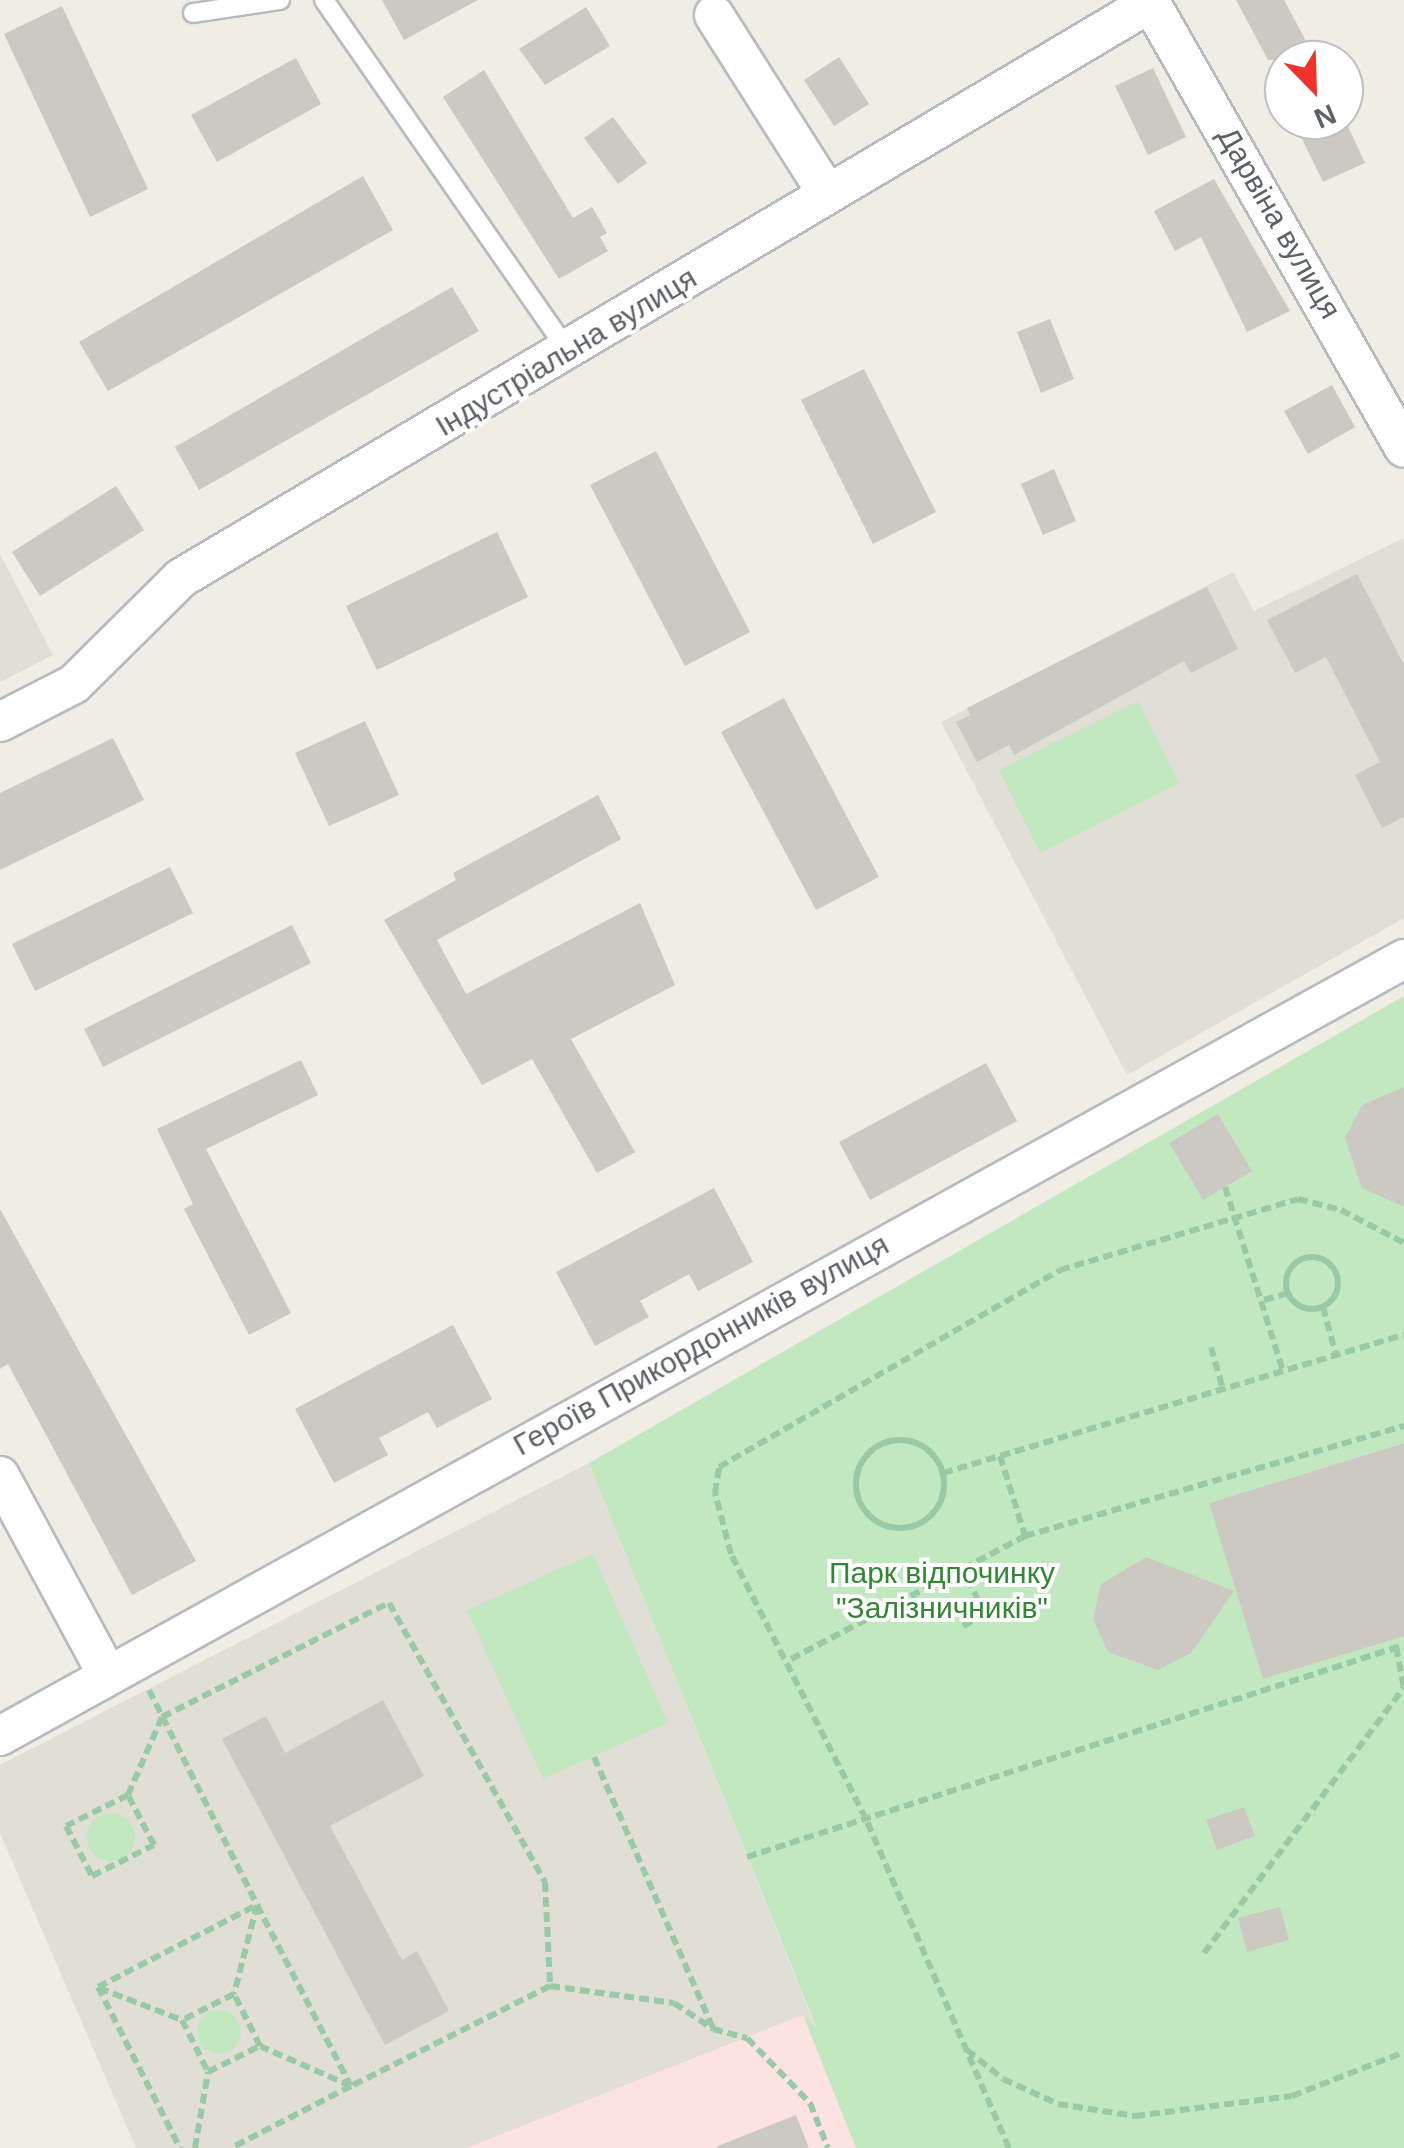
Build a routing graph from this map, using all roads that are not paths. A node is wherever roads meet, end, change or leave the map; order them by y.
1 (280, 0) edge
2 (324, 0) edge
3 (1149, 1) edge
4 (193, 13) dead end
5 (714, 15) dead end
6 (827, 193) junction
7 (570, 352) junction
8 (1404, 448) edge
9 (0, 722) edge
10 (1404, 959) edge
11 (0, 1476) edge
12 (120, 1665) junction
13 (0, 1736) edge

1 - 4 lane
2 - 7 lane
3 - 6 street, Індустріальна вулиця
3 - 8 street, Дарвіна вулиця
5 - 6 street
6 - 7 street, Індустріальна вулиця
7 - 9 street, Індустріальна вулиця
10 - 12 street, Героїв Прикордонників вулиця
11 - 12 street
12 - 13 street, Героїв Прикордонників вулиця

